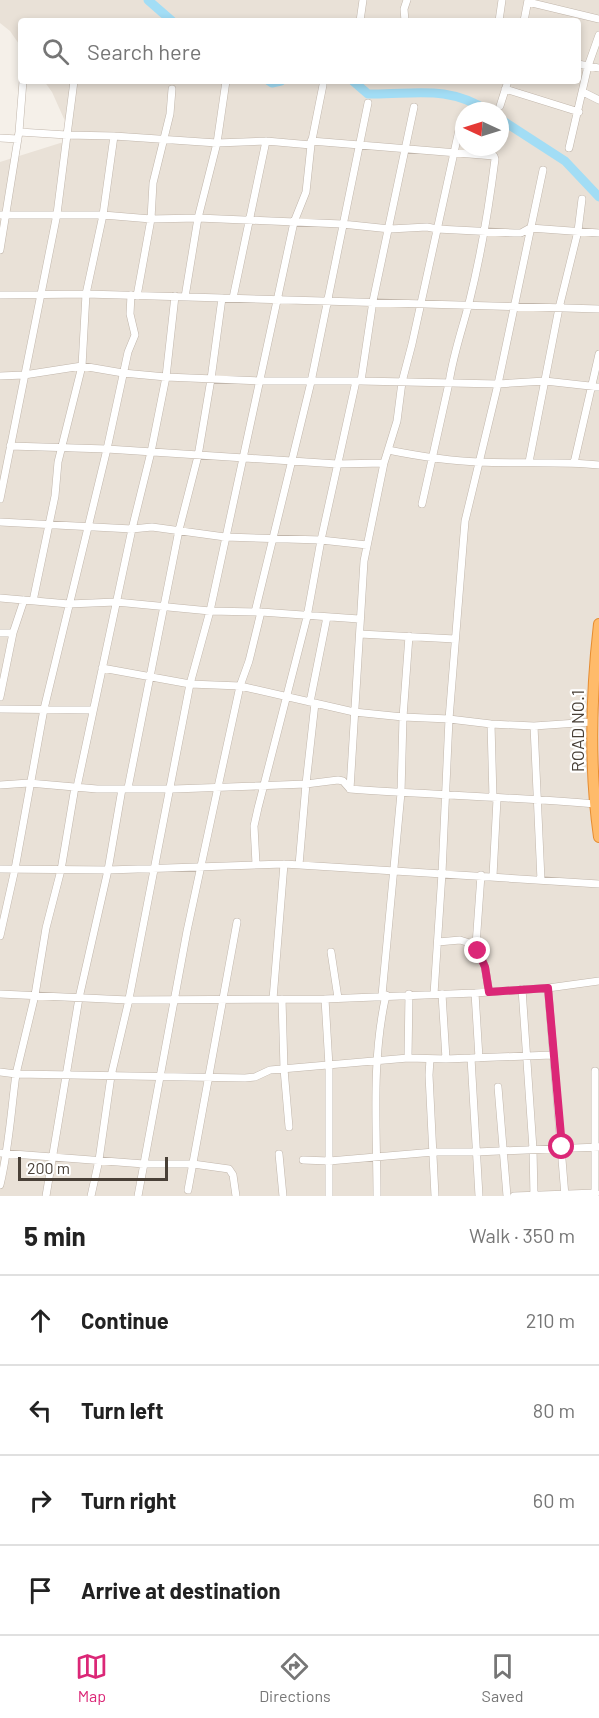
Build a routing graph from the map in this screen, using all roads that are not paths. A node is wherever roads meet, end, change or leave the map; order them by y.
1 (363, 0) edge
2 (407, 0) edge
3 (502, 0) edge
4 (528, 1) edge
5 (360, 18) edge
6 (405, 18) edge
7 (499, 18) edge
8 (525, 18) edge
9 (599, 19) edge
10 (599, 35) edge
11 (581, 65) edge
12 (588, 66) junction
13 (599, 68) edge
14 (23, 84) edge
15 (74, 84) edge
16 (226, 84) edge
17 (322, 85) dead end
18 (506, 85) edge
19 (172, 89) dead end
20 (583, 92) junction
21 (599, 100) edge
22 (501, 102) edge
23 (368, 103) dead end
24 (414, 107) dead end
25 (579, 112) junction
26 (67, 135) junction
27 (19, 136) junction
28 (114, 136) junction
29 (0, 138) edge
30 (164, 139) junction
31 (266, 141) junction
32 (217, 142) junction
33 (311, 143) junction
34 (360, 145) junction
35 (455, 148) edge
36 (569, 148) dead end
37 (405, 149) junction
38 (454, 152) junction
39 (543, 170) dead end
40 (582, 199) dead end
41 (57, 214) junction
42 (4, 215) edge
43 (103, 215) junction
44 (198, 218) junction
45 (151, 219) junction
46 (249, 222) junction
47 (294, 222) junction
48 (342, 224) junction
49 (530, 228) junction
50 (390, 229) junction
51 (438, 230) junction
52 (485, 231) junction
53 (578, 231) junction
54 (599, 233) edge
55 (0, 250) edge
56 (39, 294) junction
57 (86, 294) junction
58 (0, 295) edge
59 (134, 296) junction
60 (175, 296) junction
61 (185, 297) junction
62 (222, 298) junction
63 (233, 298) junction
64 (328, 300) junction
65 (276, 301) junction
66 (373, 301) junction
67 (420, 304) junction
68 (468, 306) junction
69 (514, 307) junction
70 (559, 308) junction
71 (599, 309) edge
72 (599, 354) edge
73 (82, 366) junction
74 (123, 373) junction
75 (24, 375) junction
76 (0, 376) edge
77 (166, 377) junction
78 (211, 379) junction
79 (260, 381) junction
80 (358, 381) junction
81 (545, 381) junction
82 (311, 382) junction
83 (402, 382) junction
84 (449, 383) junction
85 (498, 384) junction
86 (596, 386) edge
87 (10, 446) junction
88 (62, 447) junction
89 (107, 449) junction
90 (388, 450) junction
91 (152, 452) junction
92 (198, 456) junction
93 (244, 458) junction
94 (431, 458) junction
95 (293, 460) junction
96 (480, 462) junction
97 (529, 462) junction
98 (384, 463) junction
99 (574, 463) junction
100 (337, 464) junction
101 (3, 465) edge
102 (599, 465) edge
103 (0, 499) edge
104 (422, 504) dead end
105 (0, 522) edge
106 (48, 525) junction
107 (87, 527) junction
108 (132, 529) junction
109 (179, 530) junction
110 (225, 537) junction
111 (273, 538) junction
112 (321, 540) junction
113 (367, 545) junction
114 (0, 598) edge
115 (24, 600) junction
116 (33, 601) junction
117 (116, 602) junction
118 (69, 604) junction
119 (164, 608) junction
120 (210, 612) junction
121 (258, 612) junction
122 (307, 617) junction
123 (327, 617) junction
124 (359, 619) junction
125 (599, 624) edge
126 (0, 633) edge
127 (13, 633) junction
128 (360, 634) junction
129 (409, 636) junction
130 (455, 639) junction
131 (102, 668) junction
132 (150, 678) junction
133 (190, 684) junction
134 (240, 686) junction
135 (285, 696) junction
136 (0, 697) edge
137 (313, 703) junction
138 (44, 709) junction
139 (0, 710) edge
140 (92, 710) junction
141 (354, 711) junction
142 (403, 717) junction
143 (449, 719) junction
144 (592, 722) junction
145 (491, 724) junction
146 (534, 726) junction
147 (29, 783) junction
148 (306, 784) junction
149 (0, 785) edge
150 (263, 785) junction
151 (76, 787) junction
152 (218, 787) junction
153 (125, 789) junction
154 (170, 789) junction
155 (351, 789) junction
156 (401, 793) junction
157 (446, 795) junction
158 (495, 799) junction
159 (538, 799) junction
160 (595, 804) junction
161 (599, 837) edge
162 (256, 864) junction
163 (284, 864) junction
164 (299, 865) junction
165 (202, 866) junction
166 (155, 867) junction
167 (0, 869) edge
168 (15, 869) junction
169 (61, 870) junction
170 (108, 870) junction
171 (393, 871) junction
172 (442, 873) junction
173 (481, 875) junction
174 (493, 876) junction
175 (541, 880) junction
176 (599, 884) edge
177 (237, 922) dead end
178 (0, 936) edge
179 (438, 942) junction
180 (476, 945) junction
181 (331, 952) dead end
182 (599, 981) edge
183 (548, 988) junction
184 (522, 989) junction
185 (489, 992) junction
186 (475, 993) junction
187 (0, 994) edge
188 (409, 994) junction
189 (438, 994) junction
190 (35, 995) junction
191 (384, 995) junction
192 (78, 998) junction
193 (338, 998) junction
194 (176, 999) junction
195 (273, 999) junction
196 (282, 999) junction
197 (325, 999) junction
198 (128, 1000) junction
199 (222, 1001) junction
200 (552, 1055) junction
201 (526, 1057) junction
202 (408, 1058) junction
203 (471, 1058) junction
204 (479, 1058) junction
205 (430, 1059) junction
206 (446, 1059) junction
207 (376, 1061) junction
208 (329, 1066) junction
209 (284, 1070) junction
210 (0, 1071) edge
211 (595, 1071) dead end
212 (16, 1074) junction
213 (65, 1075) junction
214 (162, 1075) junction
215 (111, 1076) junction
216 (210, 1078) junction
217 (498, 1087) dead end
218 (289, 1127) dead end
219 (562, 1147) junction
220 (596, 1147) edge
221 (533, 1149) junction
222 (503, 1151) junction
223 (434, 1152) junction
224 (476, 1152) junction
225 (4, 1154) edge
226 (279, 1154) dead end
227 (53, 1157) junction
228 (377, 1157) junction
229 (99, 1160) junction
230 (303, 1160) dead end
231 (329, 1161) junction
232 (144, 1164) junction
233 (193, 1164) junction
234 (0, 1185) edge
235 (188, 1190) dead end
236 (596, 1194) edge
237 (534, 1195) edge
238 (565, 1195) edge
239 (46, 1196) edge
240 (91, 1196) edge
241 (138, 1196) edge
242 (236, 1196) edge
243 (283, 1196) edge
244 (329, 1196) edge
245 (376, 1196) edge
246 (435, 1196) edge
247 (479, 1196) edge
248 (507, 1196) edge
249 (514, 1196) edge

1 - 5 street
2 - 6 street
3 - 7 street
4 - 8 street
4 - 9 street
10 - 12 street
11 - 12 street
12 - 13 street
12 - 20 street
14 - 27 street
15 - 26 street
16 - 32 street
17 - 33 street
18 - 22 street
18 - 25 street
19 - 30 street
20 - 21 street
20 - 25 street
23 - 34 street
24 - 37 street
25 - 36 street
26 - 27 street
26 - 28 street
26 - 41 street
27 - 29 street
27 - 42 street
28 - 30 street
28 - 43 street
30 - 32 street
30 - 45 street
31 - 32 street
31 - 33 street
31 - 46 street
32 - 44 street
33 - 34 street
33 - 47 street
34 - 37 street
34 - 48 street
35 - 38 street
37 - 38 street
37 - 50 street
38 - 51 street
38 - 52 street
39 - 49 street
40 - 53 street
41 - 42 street
41 - 43 street
41 - 56 street
42 - 55 street
43 - 45 street
43 - 57 street
44 - 45 street
44 - 46 street
44 - 61 street
45 - 59 street
46 - 47 street
46 - 63 street
47 - 48 street
47 - 65 street
48 - 50 street
48 - 64 street
49 - 52 street
49 - 53 street
49 - 69 street
50 - 51 street
50 - 66 street
51 - 52 street
51 - 67 street
52 - 68 street
53 - 54 street
53 - 70 street
56 - 57 street
56 - 58 street
56 - 75 street
57 - 59 street
57 - 73 street
59 - 60 street
59 - 74 street
60 - 61 street
60 - 77 street
61 - 62 street
62 - 63 street
62 - 78 street
63 - 65 street
64 - 65 street
64 - 66 street
64 - 82 street
65 - 79 street
66 - 67 street
66 - 80 street
67 - 68 street
67 - 83 street
68 - 69 street
68 - 84 street
69 - 70 street
69 - 85 street
70 - 71 street
70 - 81 street
72 - 86 street
73 - 74 street
73 - 75 street
73 - 88 street
74 - 77 street
74 - 89 street
75 - 76 street
75 - 87 street
77 - 78 street
77 - 91 street
78 - 79 street
78 - 92 street
79 - 82 street
79 - 93 street
80 - 82 street
80 - 83 street
80 - 100 street
81 - 85 street
81 - 86 street
81 - 97 street
82 - 95 street
83 - 84 street
83 - 90 street
84 - 85 street
84 - 94 street
85 - 96 street
86 - 99 street
87 - 88 street
87 - 101 street
88 - 89 street
88 - 106 street
89 - 91 street
89 - 107 street
90 - 94 street
90 - 98 street
91 - 92 street
91 - 108 street
92 - 93 street
92 - 109 street
93 - 95 street
93 - 110 street
94 - 96 street
94 - 104 street
95 - 100 street
95 - 111 street
96 - 97 street
96 - 130 street
97 - 99 street
98 - 100 street
98 - 113 street
99 - 102 street
100 - 112 street
101 - 103 street
105 - 106 street
106 - 107 street
106 - 116 street
107 - 108 street
107 - 118 street
108 - 109 street
108 - 117 street
109 - 110 street
109 - 119 street
110 - 111 street
110 - 120 street
111 - 112 street
111 - 121 street
112 - 113 street
112 - 122 street
113 - 124 street
114 - 115 street
115 - 116 street
115 - 127 street
116 - 118 street
117 - 118 street
117 - 119 street
117 - 131 street
118 - 138 street
119 - 120 street
119 - 132 street
120 - 121 street
120 - 133 street
121 - 122 street
121 - 134 street
122 - 123 street
122 - 135 street
123 - 124 street
123 - 137 street
124 - 128 street
125 - 144 highway, ROAD NO.1
126 - 127 street
127 - 136 street
128 - 129 street
128 - 141 street
129 - 130 street
129 - 142 street
130 - 143 street
131 - 132 street
131 - 140 street
132 - 133 street
132 - 153 street
133 - 134 street
133 - 154 street
134 - 135 street
134 - 152 street
135 - 137 street
135 - 150 street
137 - 141 street
137 - 148 street
138 - 139 street
138 - 140 street
138 - 147 street
140 - 151 street
141 - 142 street
141 - 155 street
142 - 143 street
142 - 156 street
143 - 145 street
143 - 157 street
144 - 146 street
144 - 160 highway, ROAD NO.1
145 - 146 street
145 - 158 street
146 - 159 street
147 - 149 street
147 - 151 street
147 - 168 street
148 - 150 street
148 - 155 street
148 - 164 street
150 - 152 street
150 - 162 street
151 - 153 street
151 - 169 street
152 - 154 street
152 - 165 street
153 - 154 street
153 - 170 street
154 - 166 street
155 - 156 street
156 - 157 street
156 - 171 street
157 - 158 street
157 - 172 street
158 - 159 street
158 - 174 street
159 - 160 street
159 - 175 street
160 - 161 highway, ROAD NO.1
162 - 163 street
162 - 165 street
163 - 164 street
163 - 195 street
164 - 171 street
165 - 166 street
165 - 194 street
166 - 170 street
166 - 198 street
167 - 168 street
168 - 169 street
168 - 178 street
169 - 170 street
169 - 190 street
170 - 192 street
171 - 172 street
171 - 191 street
172 - 173 street
172 - 179 street
173 - 174 street
173 - 180 street
174 - 175 street
175 - 176 street
177 - 199 street
179 - 180 street
179 - 189 street
180 - 185 street
181 - 193 street
182 - 183 street
183 - 184 street
183 - 200 street
184 - 185 street
184 - 201 street
185 - 186 street
186 - 189 street
186 - 204 street
187 - 190 street
188 - 189 street
188 - 191 street
188 - 202 street
189 - 206 street
190 - 192 street
190 - 212 street
191 - 193 street
191 - 207 street
192 - 198 street
192 - 213 street
193 - 197 street
194 - 198 street
194 - 199 street
194 - 214 street
195 - 196 street
195 - 199 street
196 - 197 street
196 - 209 street
197 - 208 street
198 - 215 street
199 - 216 street
200 - 201 street
200 - 219 street
201 - 204 street
201 - 221 street
202 - 205 street
202 - 207 street
203 - 204 street
203 - 206 street
203 - 224 street
205 - 206 street
205 - 223 street
207 - 208 street
207 - 228 street
208 - 209 street
208 - 231 street
209 - 216 street
209 - 218 street
210 - 212 street
211 - 220 street
212 - 213 street
212 - 225 street
213 - 215 street
213 - 227 street
214 - 215 street
214 - 216 street
214 - 232 street
215 - 229 street
216 - 233 street
217 - 222 street
219 - 220 street
219 - 221 street
219 - 238 street
220 - 236 street
221 - 222 street
221 - 237 street
222 - 224 street
222 - 248 street
223 - 224 street
223 - 228 street
223 - 246 street
224 - 247 street
225 - 227 street
225 - 234 street
226 - 243 street
227 - 229 street
227 - 239 street
228 - 231 street
228 - 245 street
229 - 232 street
229 - 240 street
230 - 231 street
231 - 244 street
232 - 233 street
232 - 241 street
233 - 235 street
233 - 242 street
236 - 238 street
237 - 238 street
237 - 249 street

